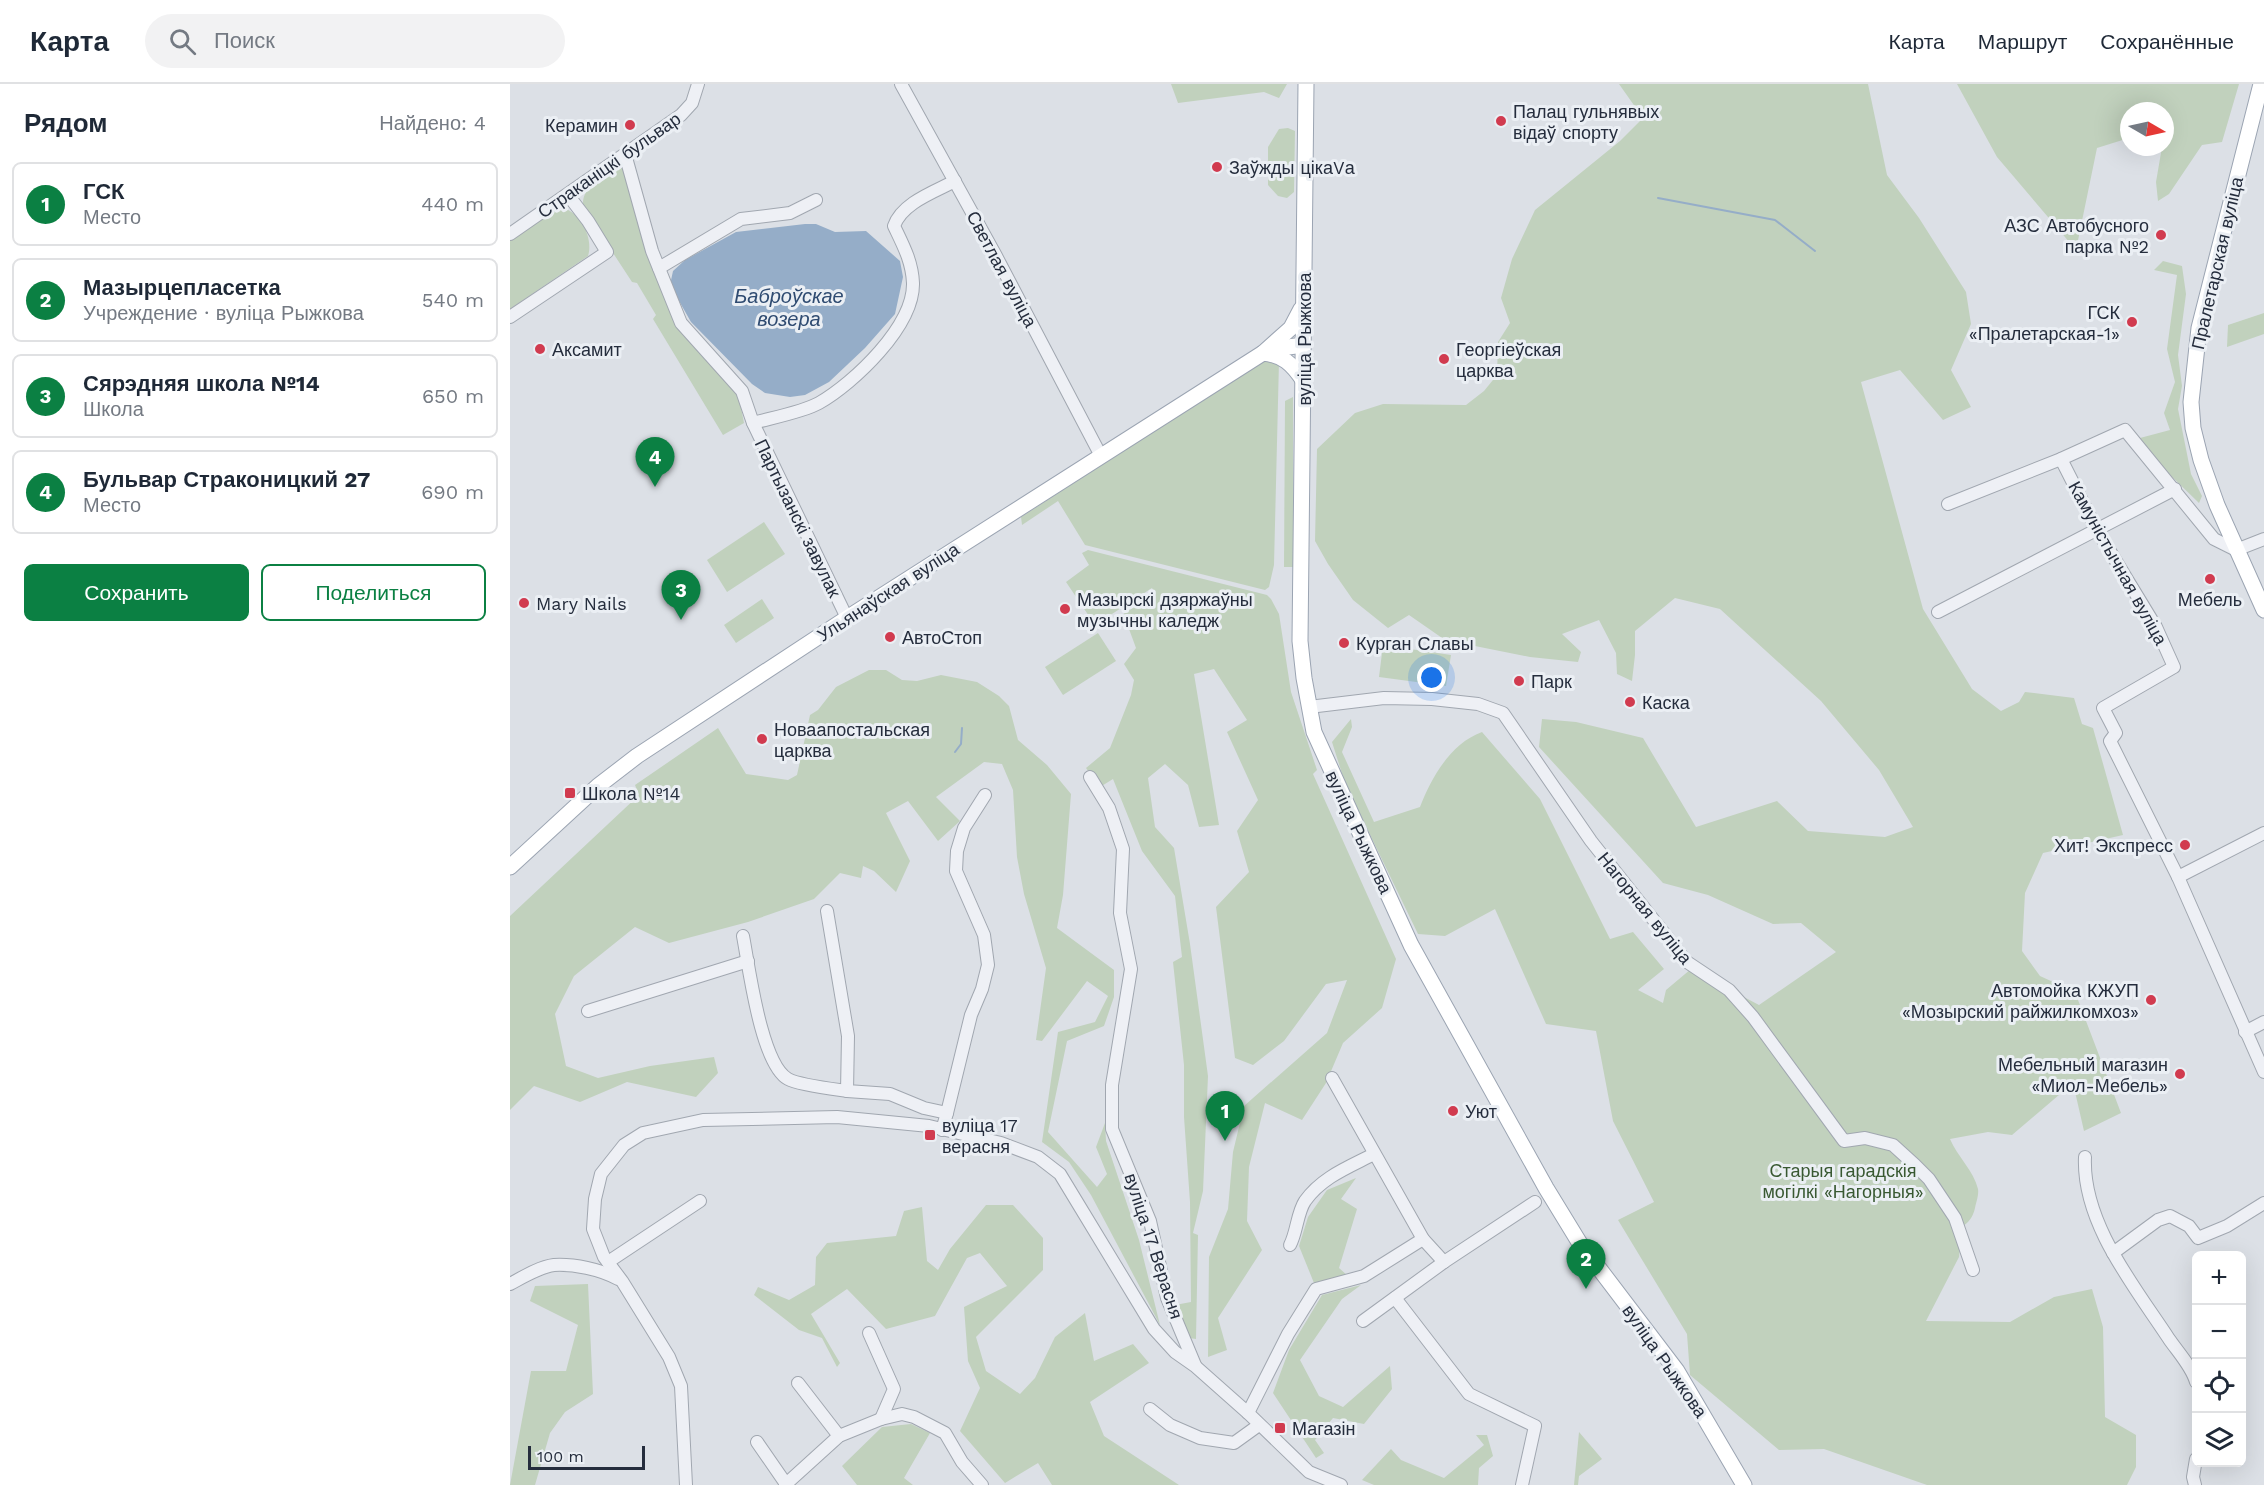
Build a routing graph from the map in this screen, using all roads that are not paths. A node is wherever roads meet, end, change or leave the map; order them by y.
1 (901, 84) edge
2 (1305, 84) edge
3 (2261, 84) edge
4 (700, 85) edge
5 (625, 154) junction
6 (955, 181) junction
7 (568, 195) junction
8 (816, 200) dead end
9 (510, 234) edge
10 (659, 268) junction
11 (1303, 304) junction
12 (510, 317) edge
13 (1281, 336) junction
14 (1303, 345) junction
15 (1263, 353) junction
16 (1303, 380) junction
17 (753, 423) junction
18 (1101, 456) junction
19 (2061, 459) junction
20 (2175, 489) junction
21 (1948, 504) dead end
22 (2097, 530) junction
23 (2264, 539) edge
24 (2236, 550) junction
25 (2264, 610) edge
26 (1938, 612) dead end
27 (847, 618) junction
28 (1309, 707) junction
29 (1090, 777) dead end
30 (985, 795) dead end
31 (2264, 835) edge
32 (510, 867) edge
33 (2178, 877) junction
34 (827, 911) dead end
35 (743, 936) dead end
36 (748, 961) junction
37 (588, 1011) dead end
38 (2264, 1022) edge
39 (2245, 1032) junction
40 (2264, 1072) edge
41 (1332, 1078) dead end
42 (847, 1091) junction
43 (947, 1113) junction
44 (942, 1130) junction
45 (1374, 1154) junction
46 (2085, 1157) dead end
47 (700, 1201) dead end
48 (1535, 1202) dead end
49 (2264, 1203) edge
50 (1423, 1239) junction
51 (1290, 1245) dead end
52 (2113, 1253) junction
53 (608, 1262) junction
54 (1444, 1263) junction
55 (1973, 1270) dead end
56 (622, 1281) junction
57 (510, 1284) edge
58 (1395, 1298) junction
59 (1364, 1321) dead end
60 (869, 1334) dead end
61 (1195, 1366) junction
62 (2192, 1376) edge
63 (798, 1383) dead end
64 (1150, 1409) dead end
65 (1248, 1413) junction
66 (881, 1419) junction
67 (1259, 1425) junction
68 (839, 1436) junction
69 (758, 1442) dead end
70 (2195, 1467) edge
71 (786, 1484) edge
72 (686, 1485) edge
73 (982, 1485) edge
74 (1341, 1485) edge
75 (1522, 1485) edge
76 (1744, 1485) edge
77 (2195, 1485) edge

1 - 6 street, Светлая вуліца
2 - 11 main road, вуліца Рыжкова
3 - 24 main road, Пралетарская вуліца
4 - 5 street, Страканіцкі бульвар
5 - 7 street, Страканіцкі бульвар
5 - 10 street
6 - 17 street, Партызанскі завулак
6 - 18 street, Светлая вуліца
7 - 9 street, Страканіцкі бульвар
7 - 12 street
8 - 10 street
10 - 17 street
11 - 13 main road, Ульянаўская вуліца
11 - 14 main road, вуліца Рыжкова
13 - 14 main road
13 - 15 main road, Ульянаўская вуліца
14 - 15 main road
14 - 16 main road, вуліца Рыжкова
15 - 16 main road
15 - 18 main road, Ульянаўская вуліца
16 - 28 main road, вуліца Рыжкова
17 - 27 street, Партызанскі завулак
18 - 27 main road, Ульянаўская вуліца
19 - 20 street
19 - 21 street
19 - 22 street, Камуністычная вуліца
20 - 22 street
20 - 24 street
22 - 26 street
22 - 33 street, Камуністычная вуліца
23 - 24 street
24 - 25 main road, Пралетарская вуліца
27 - 32 main road, Ульянаўская вуліца
28 - 55 street, Нагорная вуліца
28 - 76 main road, вуліца Рыжкова
29 - 61 street, вуліца 17 Верасня
30 - 43 street
31 - 33 street
33 - 39 street
34 - 42 street
35 - 36 street
36 - 37 street
36 - 42 street
38 - 39 street
39 - 40 street
41 - 45 street
42 - 43 street
43 - 44 street
44 - 53 street, вуліца 17 Верасня
44 - 61 street, вуліца 17 Верасня
45 - 50 street
45 - 51 street
46 - 52 street
47 - 53 street
48 - 54 street
49 - 52 street
50 - 54 street
50 - 65 street
52 - 62 street
53 - 56 street, вуліца 17 Верасня
54 - 58 street
56 - 57 street
56 - 72 street, вуліца 17 Верасня
58 - 59 street
58 - 75 street
60 - 66 street
61 - 65 street, вуліца 17 Верасня
63 - 68 street
64 - 67 street
65 - 67 street, вуліца 17 Верасня
66 - 68 street
66 - 73 street
67 - 74 street, вуліца 17 Верасня
68 - 71 street
69 - 71 street
70 - 77 street

